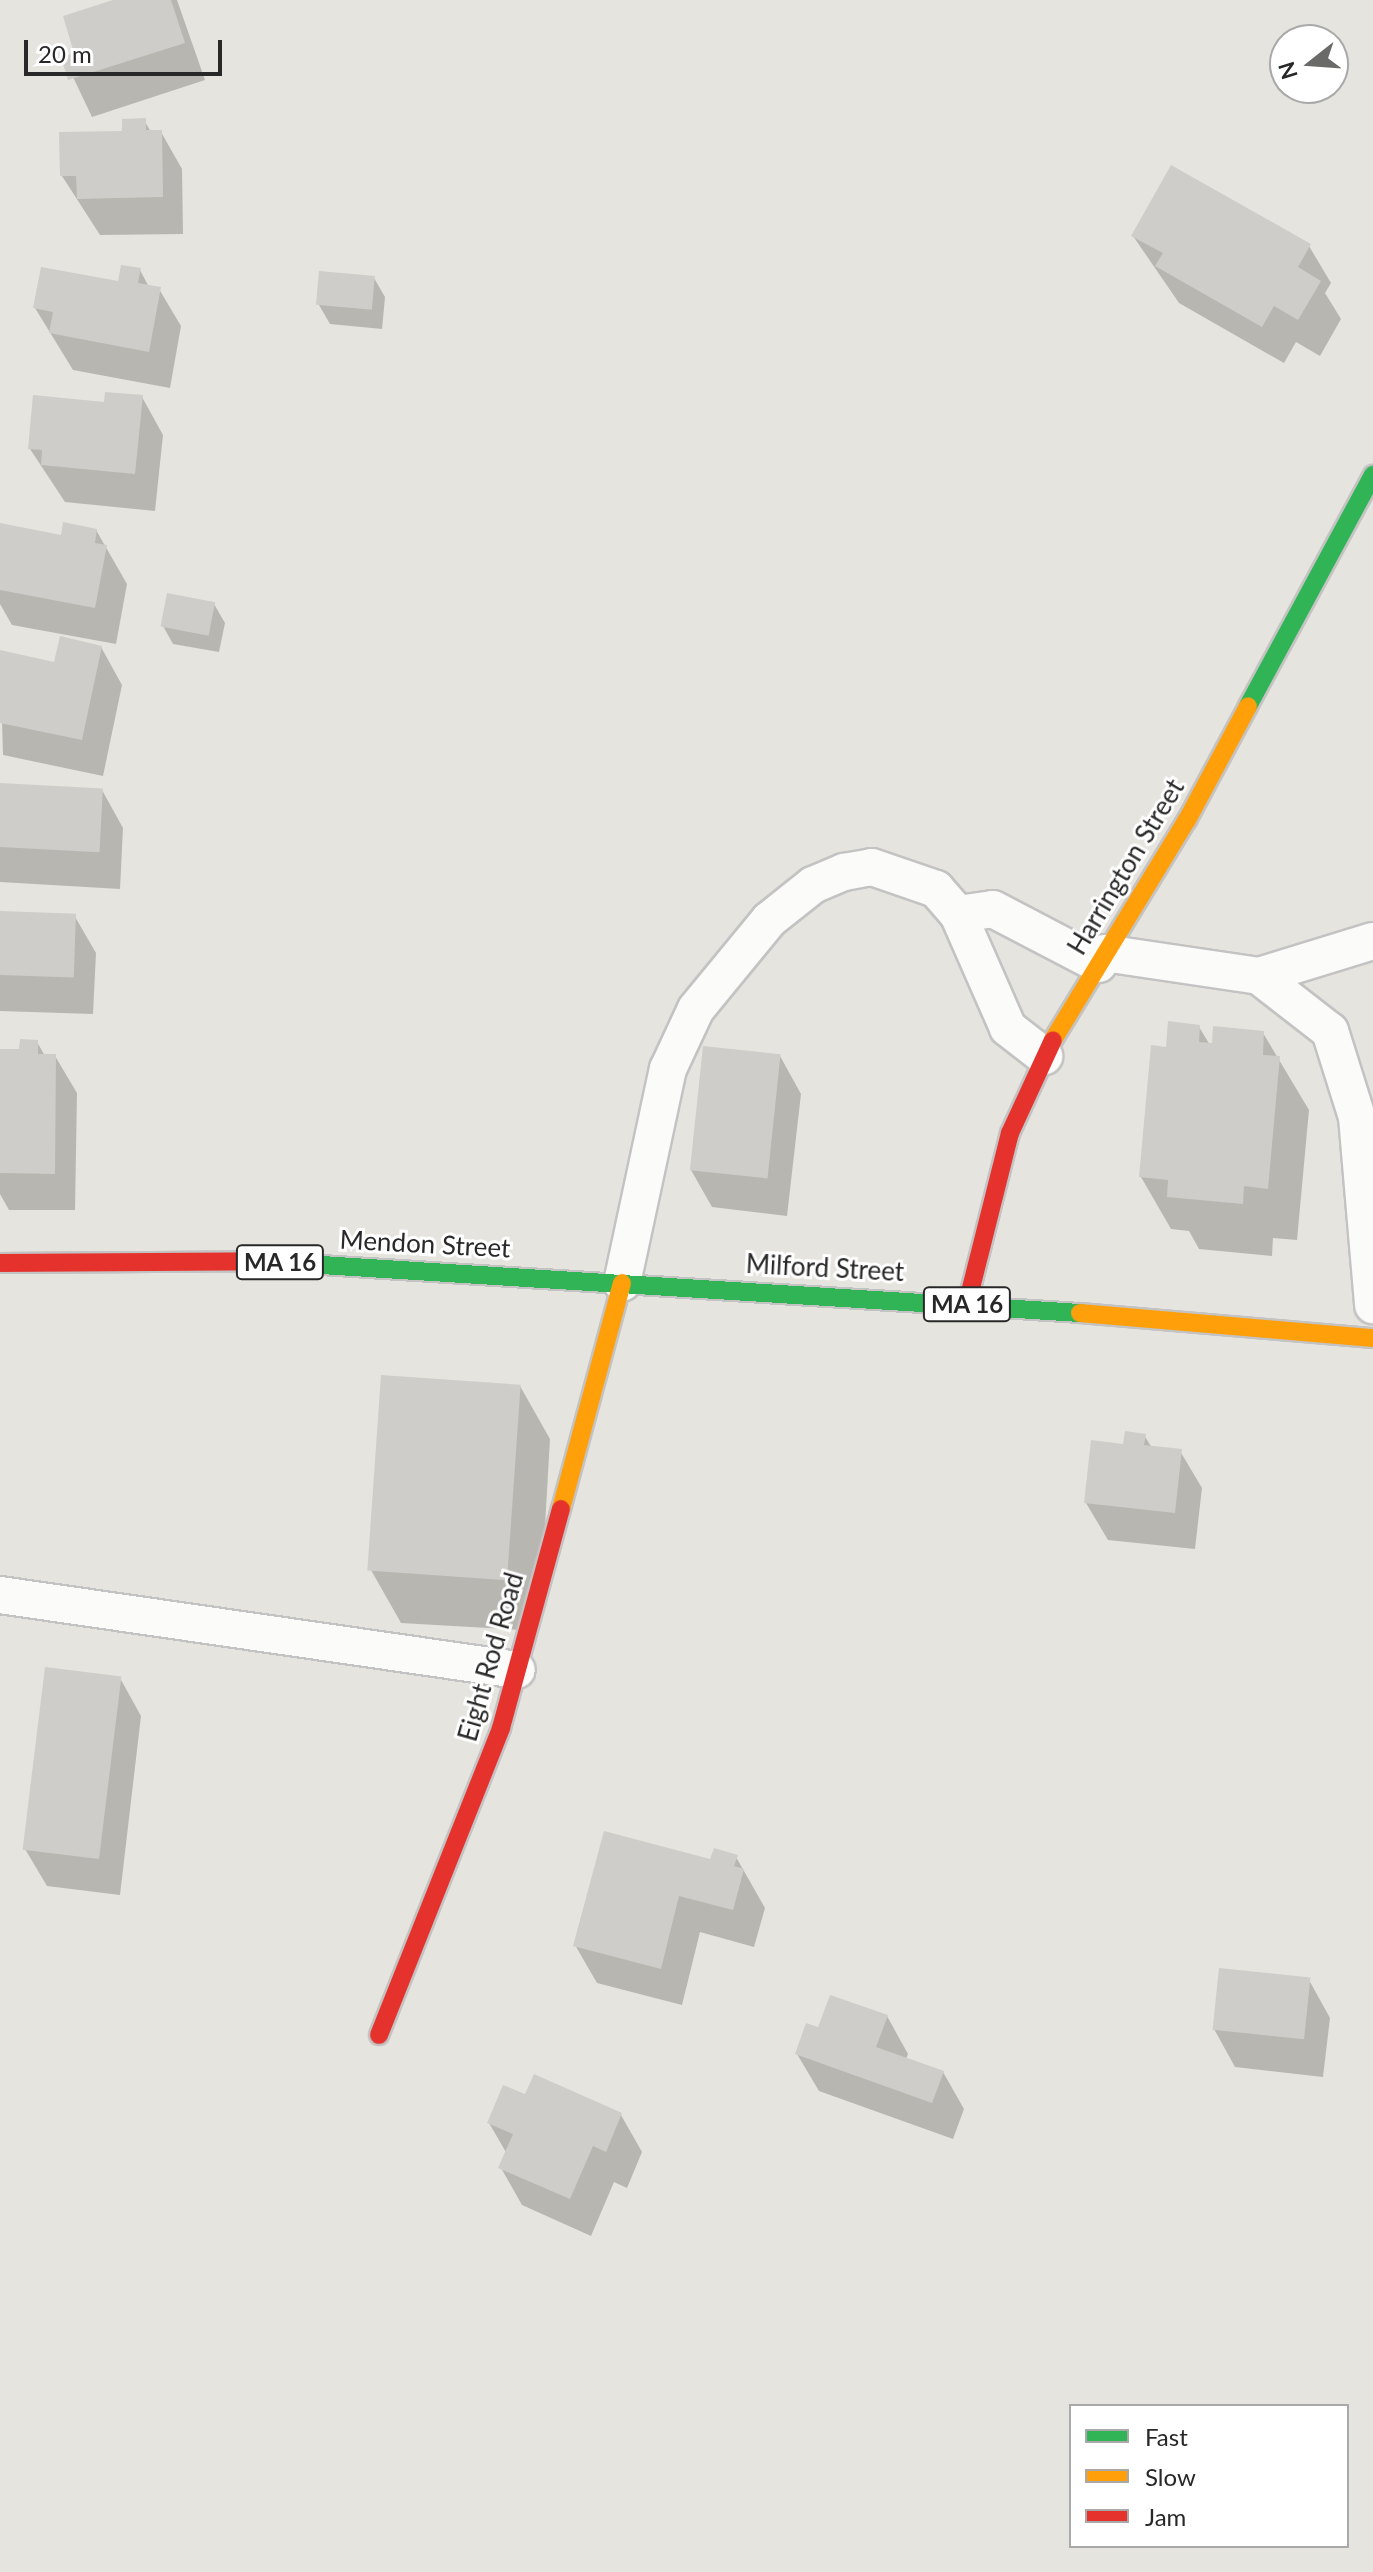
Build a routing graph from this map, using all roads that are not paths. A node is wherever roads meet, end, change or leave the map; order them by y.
1 (1373, 475) edge
2 (958, 914) junction
3 (1373, 941) edge
4 (1101, 958) junction
5 (1259, 976) junction
6 (1044, 1056) junction
7 (0, 1263) edge
8 (560, 1277) joint
9 (622, 1283) junction
10 (967, 1304) junction
11 (1373, 1305) edge
12 (1373, 1338) edge
13 (0, 1595) edge
14 (517, 1670) junction
15 (379, 2035) dead end

1 - 4 street, Harrington Street
2 - 4 lane
2 - 6 lane
2 - 9 lane
3 - 5 lane
4 - 5 lane
4 - 6 street, Harrington Street
5 - 11 lane
6 - 10 street, Harrington Street
7 - 8 street, Mendon Street / MA 16
8 - 9 street, Milford Street / MA 16
9 - 10 street, Milford Street / MA 16
9 - 14 street, Eight Rod Road
10 - 12 street, Milford Street / MA 16
13 - 14 lane
14 - 15 street, Eight Rod Road

